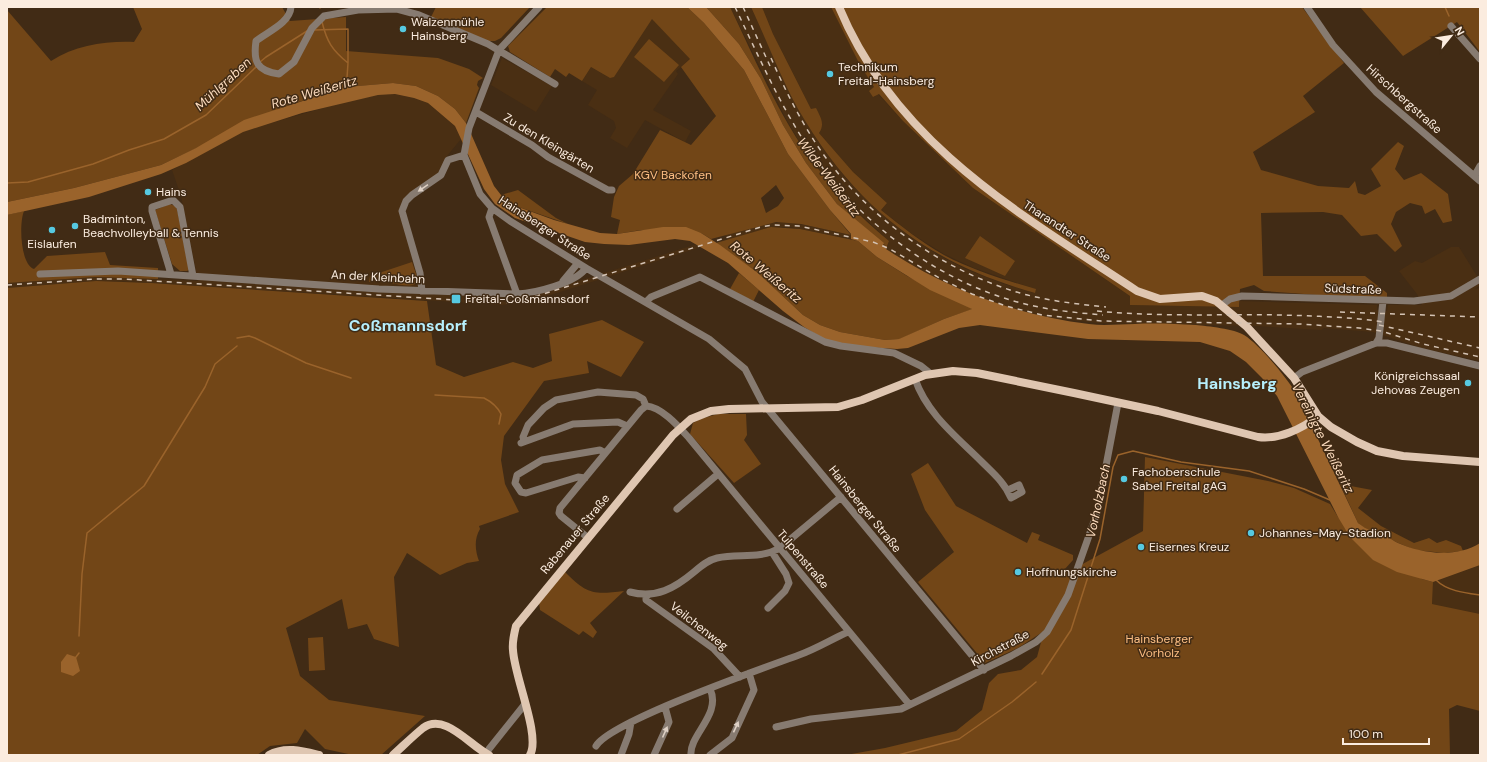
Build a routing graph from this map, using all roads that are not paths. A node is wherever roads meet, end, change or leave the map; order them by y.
1 (291, 7) edge
2 (539, 7) edge
3 (839, 7) edge
4 (1307, 7) edge
5 (356, 8) edge
6 (1451, 26) dead end
7 (499, 50) junction
8 (1480, 59) edge
9 (555, 84) dead end
10 (476, 112) junction
11 (464, 155) junction
12 (1480, 166) edge
13 (1479, 179) edge
14 (612, 190) dead end
15 (492, 208) junction
16 (578, 263) junction
17 (586, 268) junction
18 (40, 274) dead end
19 (171, 274) junction
20 (193, 276) junction
21 (1480, 279) edge
22 (561, 283) junction
23 (422, 291) junction
24 (517, 294) junction
25 (1383, 301) junction
26 (646, 302) junction
27 (1222, 305) junction
28 (1376, 343) junction
29 (1480, 366) edge
30 (931, 374) junction
31 (1294, 378) junction
32 (915, 379) junction
33 (1118, 403) junction
34 (646, 406) junction
35 (768, 408) junction
36 (1318, 416) junction
37 (628, 426) junction
38 (679, 428) junction
39 (605, 453) junction
40 (1480, 462) edge
41 (718, 474) junction
42 (584, 478) junction
43 (1008, 490) dead end
44 (841, 497) junction
45 (677, 509) dead end
46 (587, 537) junction
47 (780, 548) junction
48 (772, 552) junction
49 (630, 592) dead end
50 (648, 595) junction
51 (768, 608) dead end
52 (848, 632) junction
53 (984, 670) junction
54 (749, 673) junction
55 (740, 677) junction
56 (710, 689) junction
57 (525, 704) junction
58 (909, 704) junction
59 (665, 707) junction
60 (631, 722) junction
61 (776, 727) dead end
62 (596, 746) dead end
63 (269, 755) edge
64 (319, 755) edge
65 (393, 755) edge
66 (487, 755) edge
67 (530, 755) edge
68 (621, 755) edge
69 (654, 755) edge
70 (691, 755) edge
71 (710, 755) edge

1 - 5 street
2 - 7 street
3 - 27 main road, Tharandter Straße
4 - 13 street, Hirschbergstraße
5 - 7 street
6 - 8 street
7 - 9 street
7 - 10 street, Hainsberger Straße
10 - 11 street, Hainsberger Straße
10 - 14 street, Zu den Kleingärten
11 - 15 street, Hainsberger Straße
11 -> 23 street
12 - 13 street
15 - 16 street, Hainsberger Straße
15 - 24 street
16 - 17 street, Hainsberger Straße
16 - 22 street
17 - 22 street, An der Kleinbahn
17 - 26 street, Hainsberger Straße
18 - 19 street, An der Kleinbahn
19 - 20 street, An der Kleinbahn
19 - 20 street
20 - 23 street, An der Kleinbahn
21 - 25 street, Südstraße
22 - 24 street, An der Kleinbahn
23 - 24 street, An der Kleinbahn
25 - 27 street, Südstraße
25 - 28 street
26 - 30 street
26 - 35 street, Hainsberger Straße
27 - 31 main road, Tharandter Straße
28 - 29 street
28 - 31 street
30 - 32 main road, Rabenauer Straße
30 - 33 main road, Rabenauer Straße
31 - 36 main road, Tharandter Straße
32 - 35 main road, Rabenauer Straße
32 - 43 street
33 - 36 main road, Rabenauer Straße
33 - 53 street, Kirchstraße
34 - 37 street
34 - 37 street, Tulpenstraße
34 - 38 street, Tulpenstraße
35 - 38 main road, Rabenauer Straße
35 - 44 street, Hainsberger Straße
36 - 40 main road
37 - 39 street
38 - 41 street, Tulpenstraße
38 - 46 main road, Rabenauer Straße
39 - 42 street
39 - 42 street
41 - 45 street
41 - 47 street, Tulpenstraße
42 - 46 street
44 - 47 street
44 - 53 street, Hainsberger Straße
46 - 57 main road, Rabenauer Straße
47 - 48 street
47 - 52 street, Tulpenstraße
48 - 50 street
48 - 51 street
49 - 50 street
50 - 55 street, Veilchenweg
52 - 54 street
52 - 58 street, Tulpenstraße
53 - 58 street, Kirchstraße
54 - 55 street
71 -> 54 street
55 - 56 street
56 - 59 street
56 - 70 street
57 - 66 street
57 - 67 main road, Rabenauer Straße
58 - 61 street, Kirchstraße
59 - 60 street
69 -> 59 street
60 - 62 street
60 - 68 street
63 - 64 main road
65 - 66 main road

